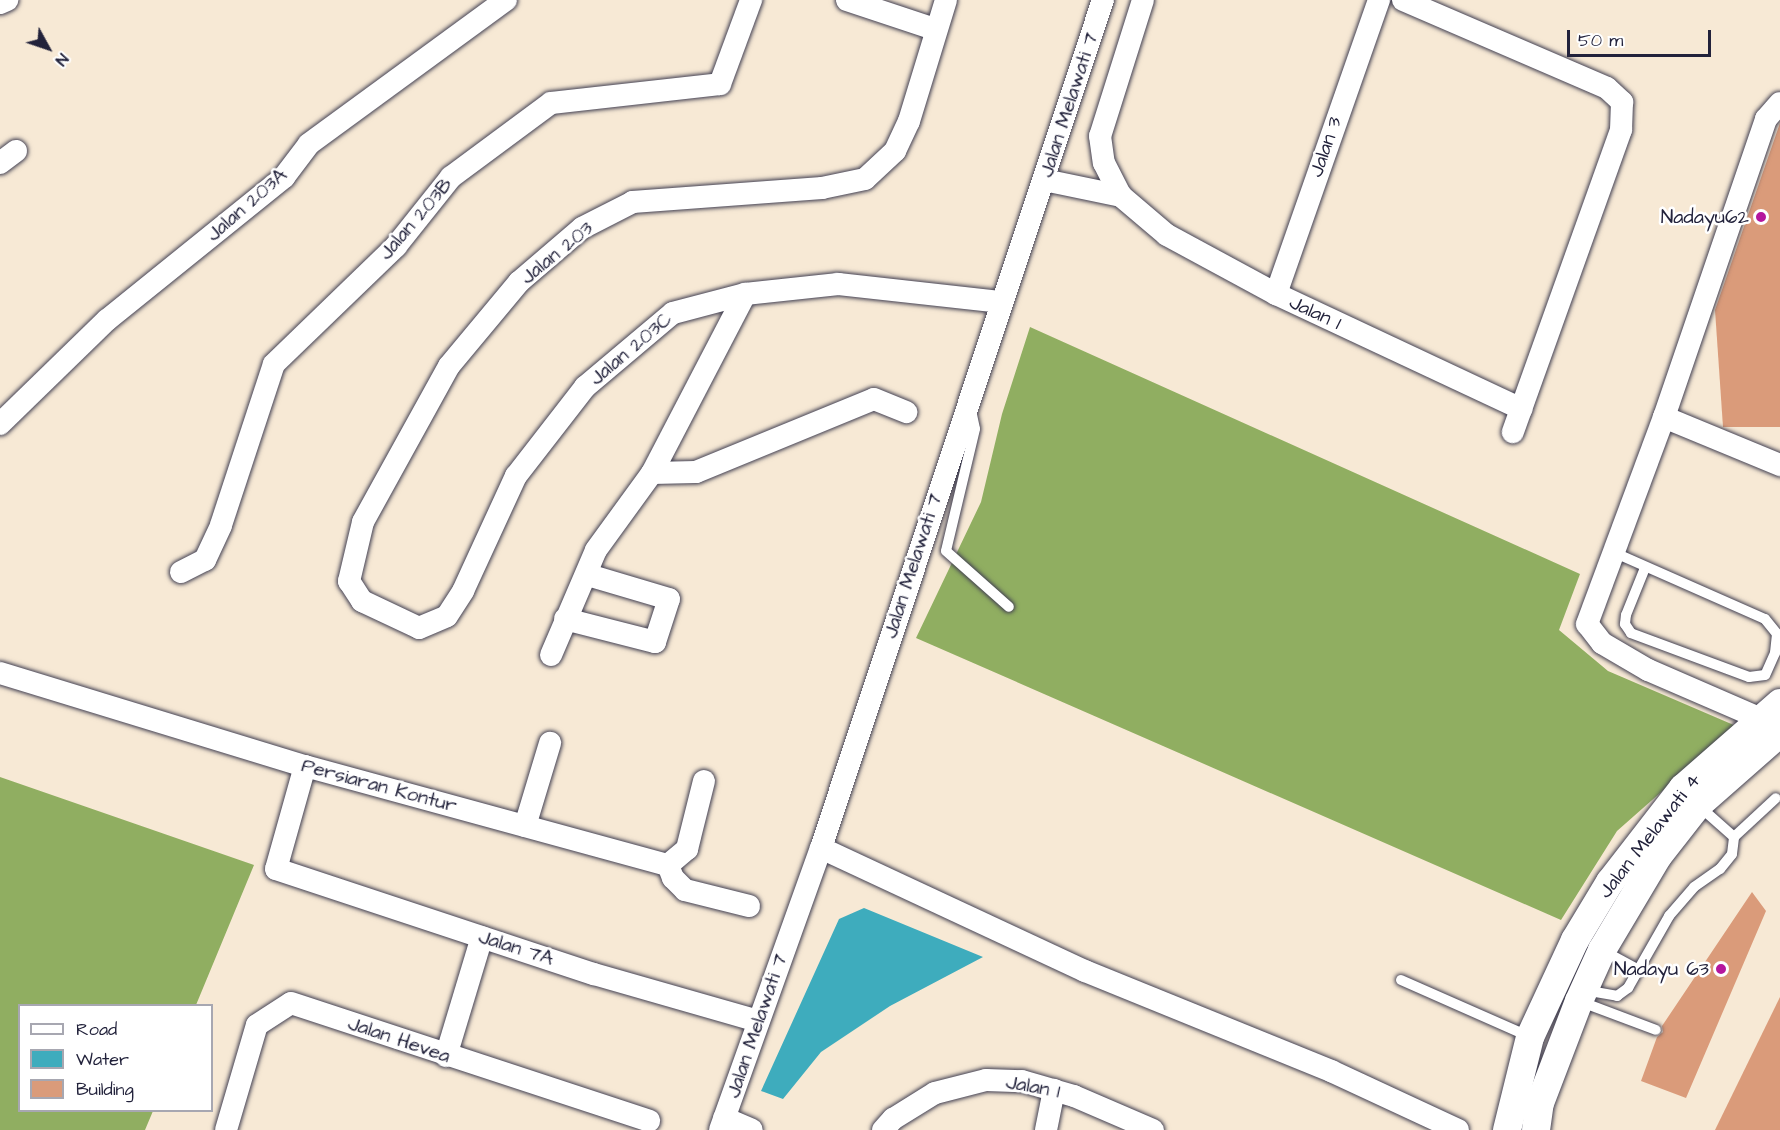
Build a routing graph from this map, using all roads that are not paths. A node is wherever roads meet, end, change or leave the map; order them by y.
1 (7, 0) edge
2 (506, 0) edge
3 (751, 0) edge
4 (847, 0) edge
5 (946, 0) edge
6 (1103, 0) edge
7 (1143, 0) edge
8 (1379, 0) edge
9 (1402, 0) edge
10 (0, 3) edge
11 (934, 28) junction
12 (1780, 103) edge
13 (1044, 180) junction
14 (1121, 196) junction
15 (745, 294) junction
16 (1276, 294) junction
17 (1000, 302) junction
18 (968, 398) junction
19 (1521, 409) junction
20 (906, 412) dead end
21 (1664, 417) junction
22 (0, 424) edge
23 (1513, 432) dead end
24 (1780, 465) edge
25 (652, 473) junction
26 (1613, 552) junction
27 (1646, 568) junction
28 (181, 572) dead end
29 (588, 575) junction
30 (1009, 607) dead end
31 (392, 618) joint
32 (565, 619) junction
33 (551, 655) dead end
34 (0, 673) edge
35 (1773, 718) edge
36 (550, 743) dead end
37 (305, 766) junction
38 (704, 781) dead end
39 (1776, 798) dead end
40 (1698, 805) junction
41 (525, 826) junction
42 (1734, 837) junction
43 (821, 848) junction
44 (668, 865) junction
45 (749, 906) dead end
46 (482, 937) junction
47 (1602, 950) junction
48 (1639, 969) junction
49 (1401, 980) dead end
50 (1581, 995) junction
51 (758, 1021) junction
52 (1656, 1030) dead end
53 (1530, 1037) junction
54 (446, 1056) junction
55 (1054, 1090) junction
56 (649, 1121) dead end
57 (722, 1124) edge
58 (226, 1130) edge
59 (752, 1130) edge
60 (883, 1130) edge
61 (1046, 1130) edge
62 (1153, 1130) edge
63 (1458, 1130) edge
64 (1507, 1130) edge
65 (1536, 1130) edge

1 - 10 street
2 - 22 street, Jalan 203A
3 - 28 street, Jalan 203B
4 - 11 street
5 - 11 street, Jalan 203
6 - 13 street, Jalan Melawati 7
7 - 14 street
8 - 16 street, Jalan 3
9 - 19 street
11 - 31 street, Jalan 203
12 - 21 street
13 - 14 street
13 - 17 street, Jalan Melawati 7
14 - 16 street, Jalan 1
15 - 17 street, Jalan 203C
15 - 25 street
15 - 31 street, Jalan 203C
16 - 19 street, Jalan 1
17 - 18 street, Jalan Melawati 7
18 - 30 lane
18 - 43 street, Jalan Melawati 7
19 - 23 street
20 - 25 street
21 - 24 street
21 - 26 street
25 - 29 street
26 - 27 lane
26 - 35 street
27 - 27 lane
29 - 32 street
29 - 32 street
32 - 33 street
34 - 37 street, Persiaran Kontur
35 - 40 street, Jalan Melawati 4
35 - 53 street, Jalan Melawati 4
36 - 41 street
37 - 41 street, Persiaran Kontur
37 - 46 street, Jalan 7A
38 - 44 street
39 - 42 lane
40 - 42 lane
40 - 47 street, Jalan Melawati 4
41 - 44 street, Persiaran Kontur
42 - 48 lane
43 - 51 street, Jalan Melawati 7
43 - 63 street
44 - 45 street
46 - 51 street, Jalan 7A
46 - 54 street
47 - 48 lane
47 - 50 street, Jalan Melawati 4
48 - 50 lane
49 - 53 lane
50 - 52 lane
50 - 65 street, Jalan Melawati 4
51 - 57 street, Jalan Melawati 7
53 - 64 street, Jalan Melawati 4
54 - 56 street, Jalan Hevea
54 - 58 street, Jalan Hevea
55 - 60 street, Jalan 1
55 - 61 street
55 - 62 street, Jalan 1
57 - 59 street

